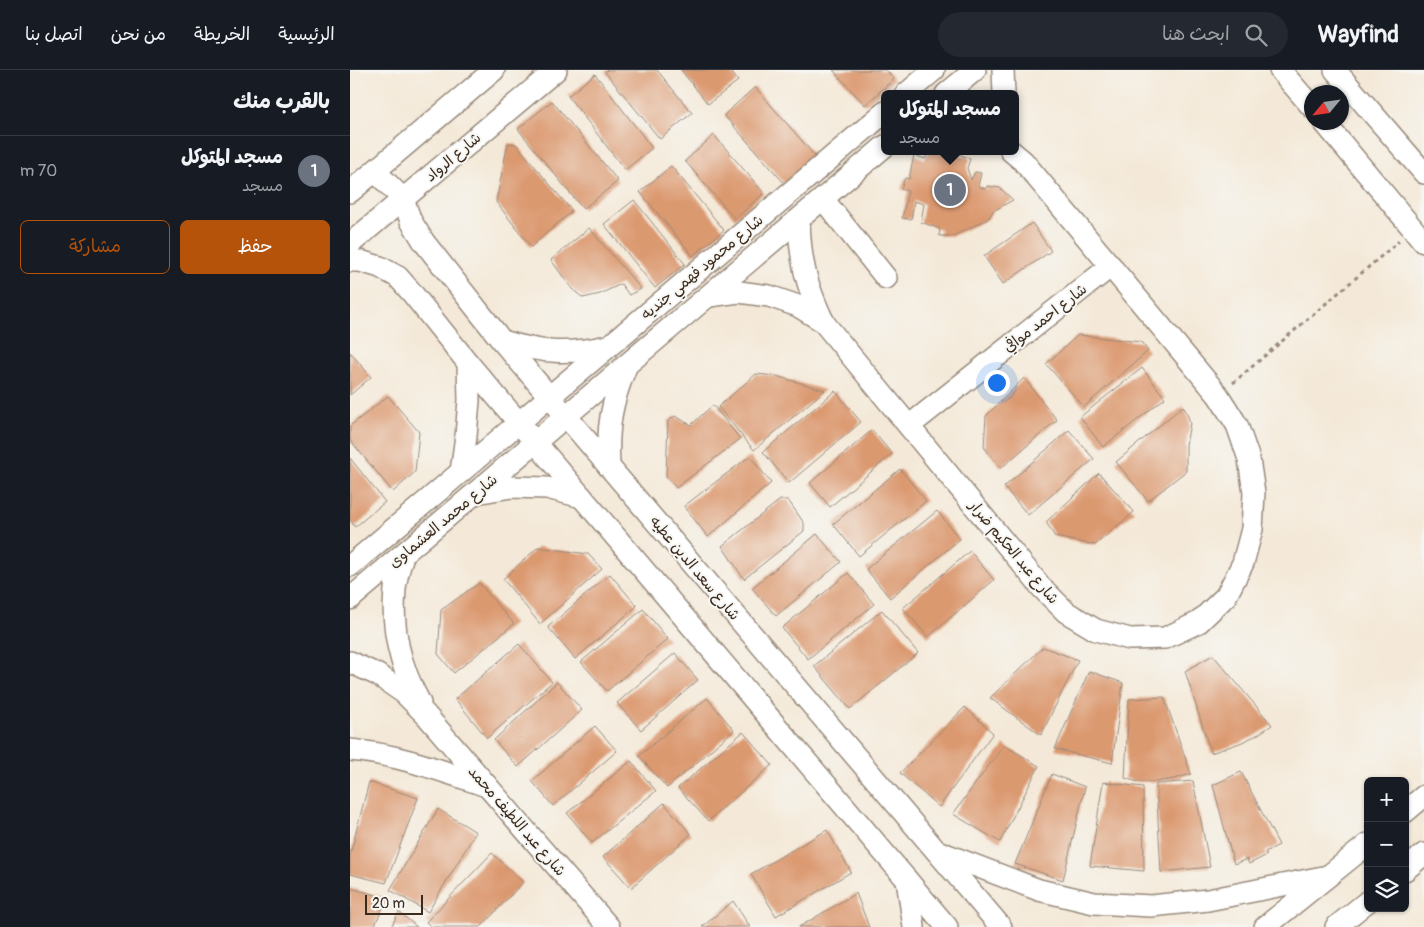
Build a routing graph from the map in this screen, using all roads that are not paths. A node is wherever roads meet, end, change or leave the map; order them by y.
1 (494, 70) edge
2 (556, 70) edge
3 (934, 70) edge
4 (974, 70) edge
5 (1003, 70) edge
6 (1280, 70) edge
7 (1336, 70) edge
8 (911, 90) edge
9 (951, 90) edge
10 (1004, 90) edge
11 (1304, 98) edge
12 (881, 115) edge
13 (1331, 130) edge
14 (881, 149) edge
15 (1017, 156) edge
16 (375, 171) junction
17 (1424, 173) edge
18 (350, 192) edge
19 (403, 199) junction
20 (823, 199) junction
21 (799, 219) junction
22 (1419, 235) edge
23 (350, 244) edge
24 (350, 261) edge
25 (1111, 266) junction
26 (886, 278) dead end
27 (709, 296) junction
28 (824, 323) junction
29 (502, 341) junction
30 (610, 345) junction
31 (468, 363) junction
32 (627, 364) junction
33 (550, 397) junction
34 (566, 416) junction
35 (519, 423) junction
36 (909, 426) junction
37 (535, 442) junction
38 (609, 467) junction
39 (461, 472) junction
40 (476, 493) junction
41 (582, 497) junction
42 (402, 555) junction
43 (350, 566) edge
44 (350, 599) edge
45 (350, 662) edge
46 (426, 715) junction
47 (350, 750) edge
48 (487, 786) junction
49 (1424, 796) edge
50 (1409, 809) edge
51 (1364, 847) edge
52 (935, 850) junction
53 (1424, 854) edge
54 (1409, 867) edge
55 (1328, 876) junction
56 (907, 880) junction
57 (1364, 904) edge
58 (996, 925) edge
59 (609, 927) edge
60 (914, 927) edge
61 (947, 927) edge
62 (1265, 927) edge
63 (1336, 927) edge

1 - 16 street
2 - 19 street, شارع الرواد
3 - 8 street
4 - 9 street
5 - 10 street
6 - 11 street
7 - 17 street
12 - 30 street, شارع محمود فهمي جنديه
13 - 22 street
14 - 20 street, شارع محمود فهمي جنديه
15 - 25 street, شارع عبد الحكيم ضرار
16 - 18 street
16 - 19 street
19 - 23 street, شارع الرواد
19 - 29 street, شارع سعد الدين عطيه
20 - 21 street, شارع محمود فهمي جنديه
20 - 26 street
21 - 27 street, شارع محمود فهمي جنديه
21 - 28 street, شارع عبد الحكيم ضرار
24 - 31 street
25 - 36 street, شارع احمد موافي
25 - 36 street, شارع عبد الحكيم ضرار
27 - 28 street, شارع عبد الحكيم ضرار
27 - 32 street, شارع محمود فهمي جنديه
28 - 36 street, شارع عبد الحكيم ضرار
29 - 30 street
29 - 33 street, شارع سعد الدين عطيه
30 - 33 street, شارع محمود فهمي جنديه
31 - 35 street
31 - 39 street
32 - 34 street, شارع محمود فهمي جنديه
32 - 38 street
33 - 34 street, شارع سعد الدين عطيه
33 - 35 street, شارع محمود فهمي جنديه
34 - 37 street, شارع محمود فهمي جنديه
34 - 38 street, شارع سعد الدين عطيه
35 - 37 street
35 - 39 street, شارع محمد العشماوى
37 - 40 street, شارع محمد العشماوى
37 - 41 street
38 - 52 street, شارع سعد الدين عطيه
39 - 43 street, شارع محمد العشماوى
40 - 41 street
40 - 42 street, شارع محمد العشماوى
41 - 56 street
42 - 44 street, شارع محمد العشماوى
42 - 46 street, شارع عبد اللطيف محمد
45 - 46 street, شارع عبد اللطيف محمد
46 - 48 street, شارع عبد اللطيف محمد
47 - 48 street
48 - 59 street, شارع عبد اللطيف محمد
49 - 50 street
51 - 55 street
52 - 55 street
52 - 58 street, شارع سعد الدين عطيه
53 - 54 street
55 - 62 street
56 - 60 street
56 - 61 street
57 - 63 street

